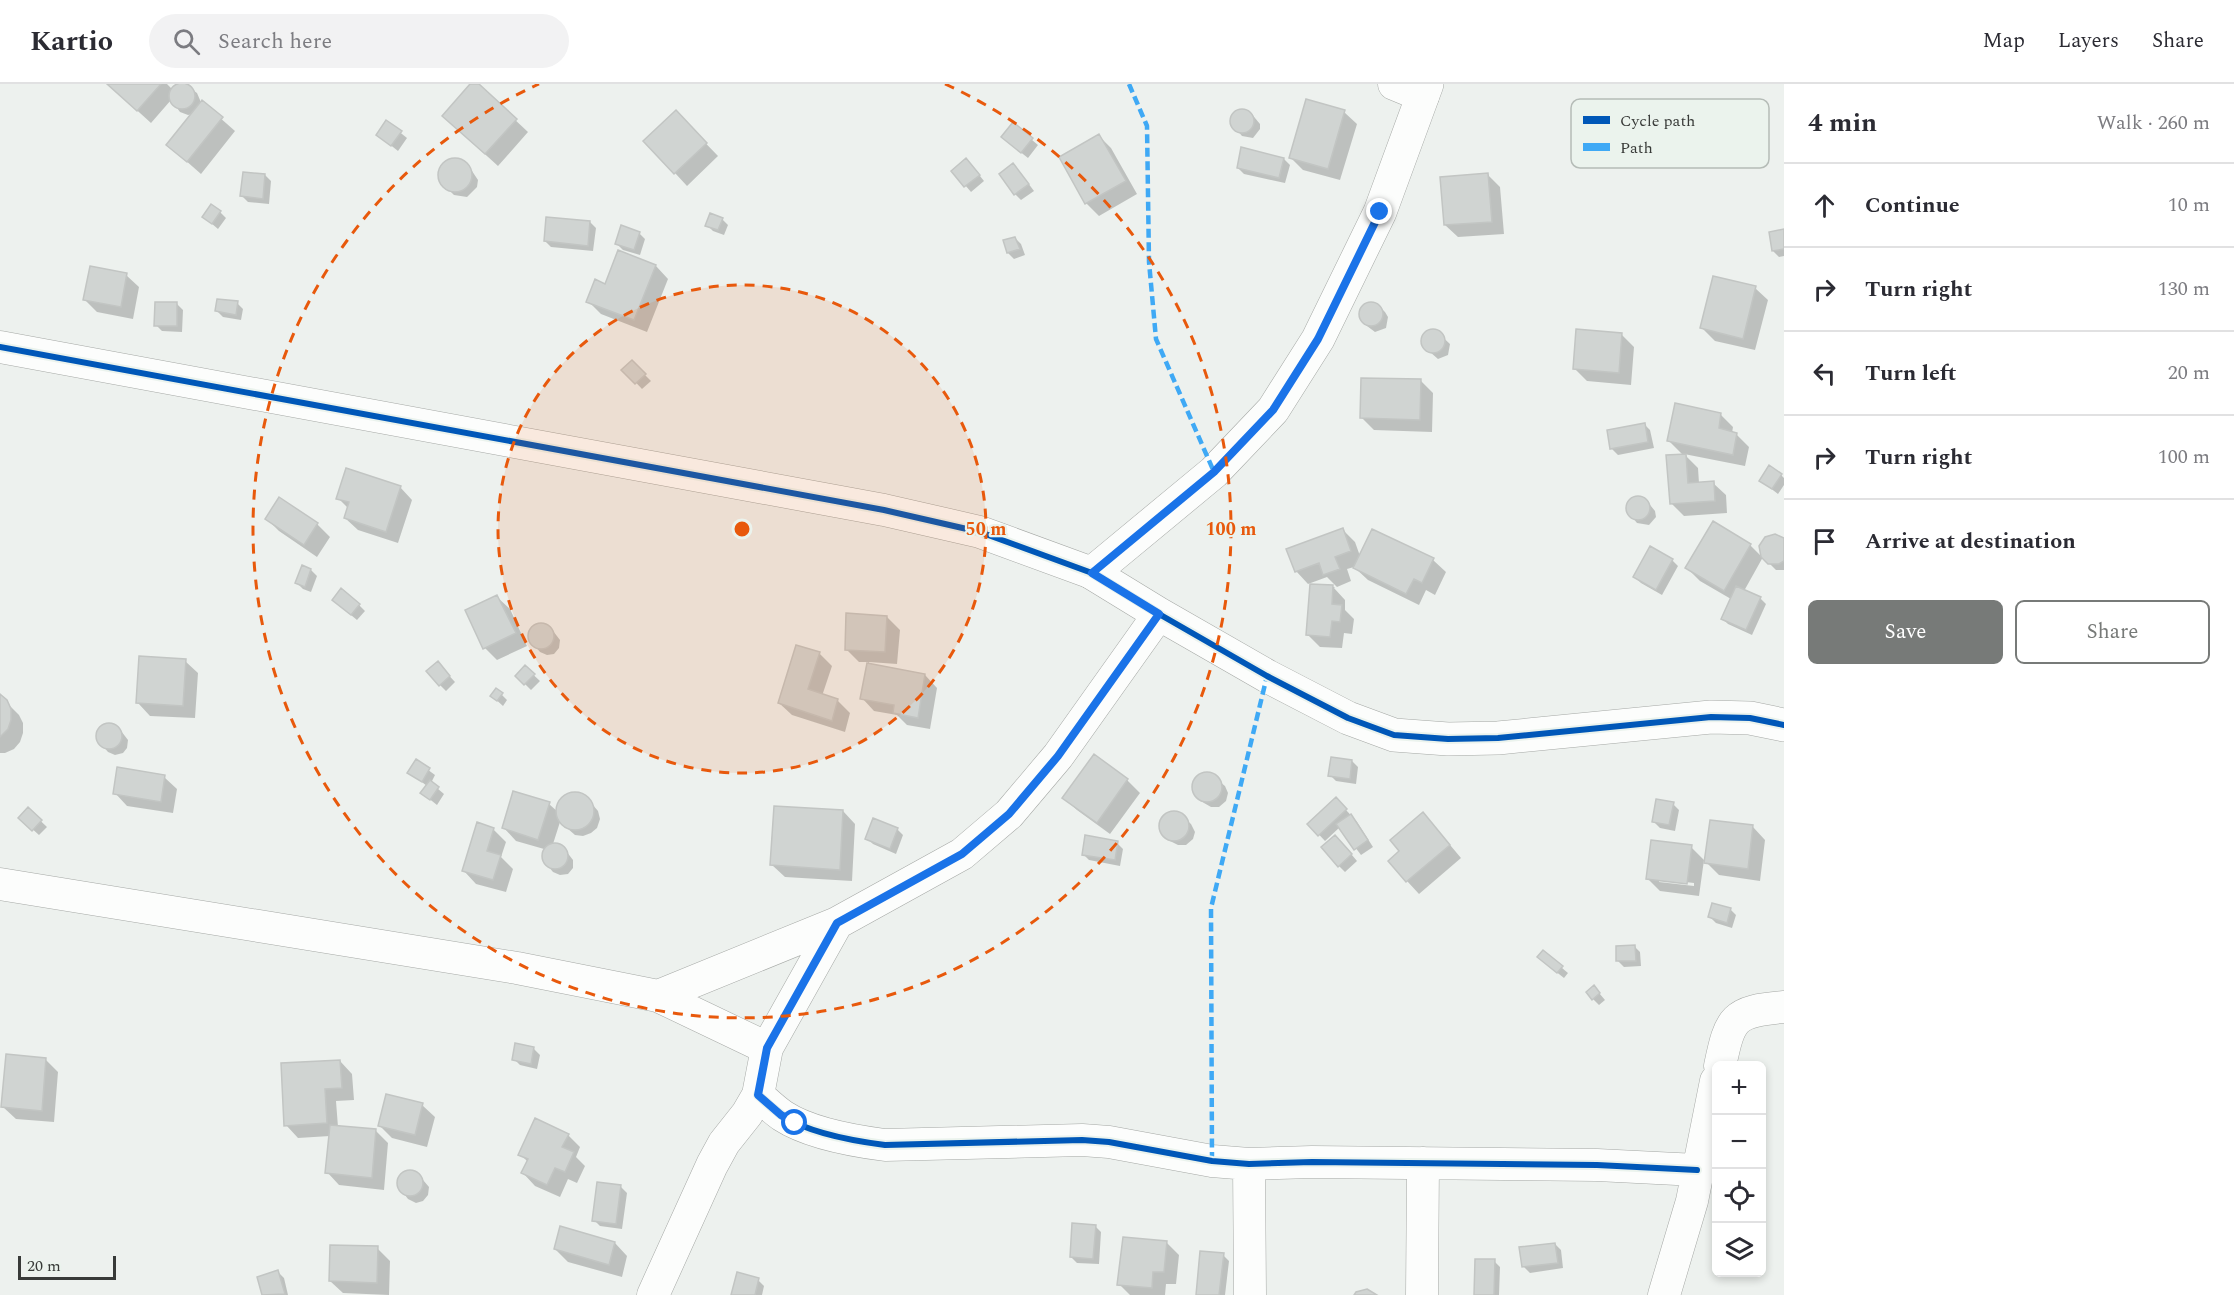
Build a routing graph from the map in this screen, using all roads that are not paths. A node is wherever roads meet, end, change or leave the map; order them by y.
1 (1414, 88) edge
2 (0, 347) edge
3 (1092, 573) junction
4 (1159, 614) junction
5 (1784, 725) edge
6 (0, 884) edge
7 (837, 923) junction
8 (658, 996) junction
9 (1784, 1007) edge
10 (767, 1048) junction
11 (1721, 1061) edge
12 (758, 1095) junction
13 (1712, 1100) edge
14 (1423, 1163) junction
15 (1249, 1164) junction
16 (1697, 1170) junction
17 (653, 1295) edge
18 (1250, 1295) edge
19 (1422, 1295) edge
20 (1664, 1295) edge

1 - 3 street
2 - 3 street
3 - 4 street
4 - 5 street
4 - 7 street
6 - 8 street
7 - 8 street
7 - 10 street
8 - 10 street
9 - 11 street
10 - 12 street
12 - 15 street
12 - 17 street
13 - 16 street
14 - 15 street
14 - 16 street
14 - 19 street
15 - 18 street
16 - 20 street

